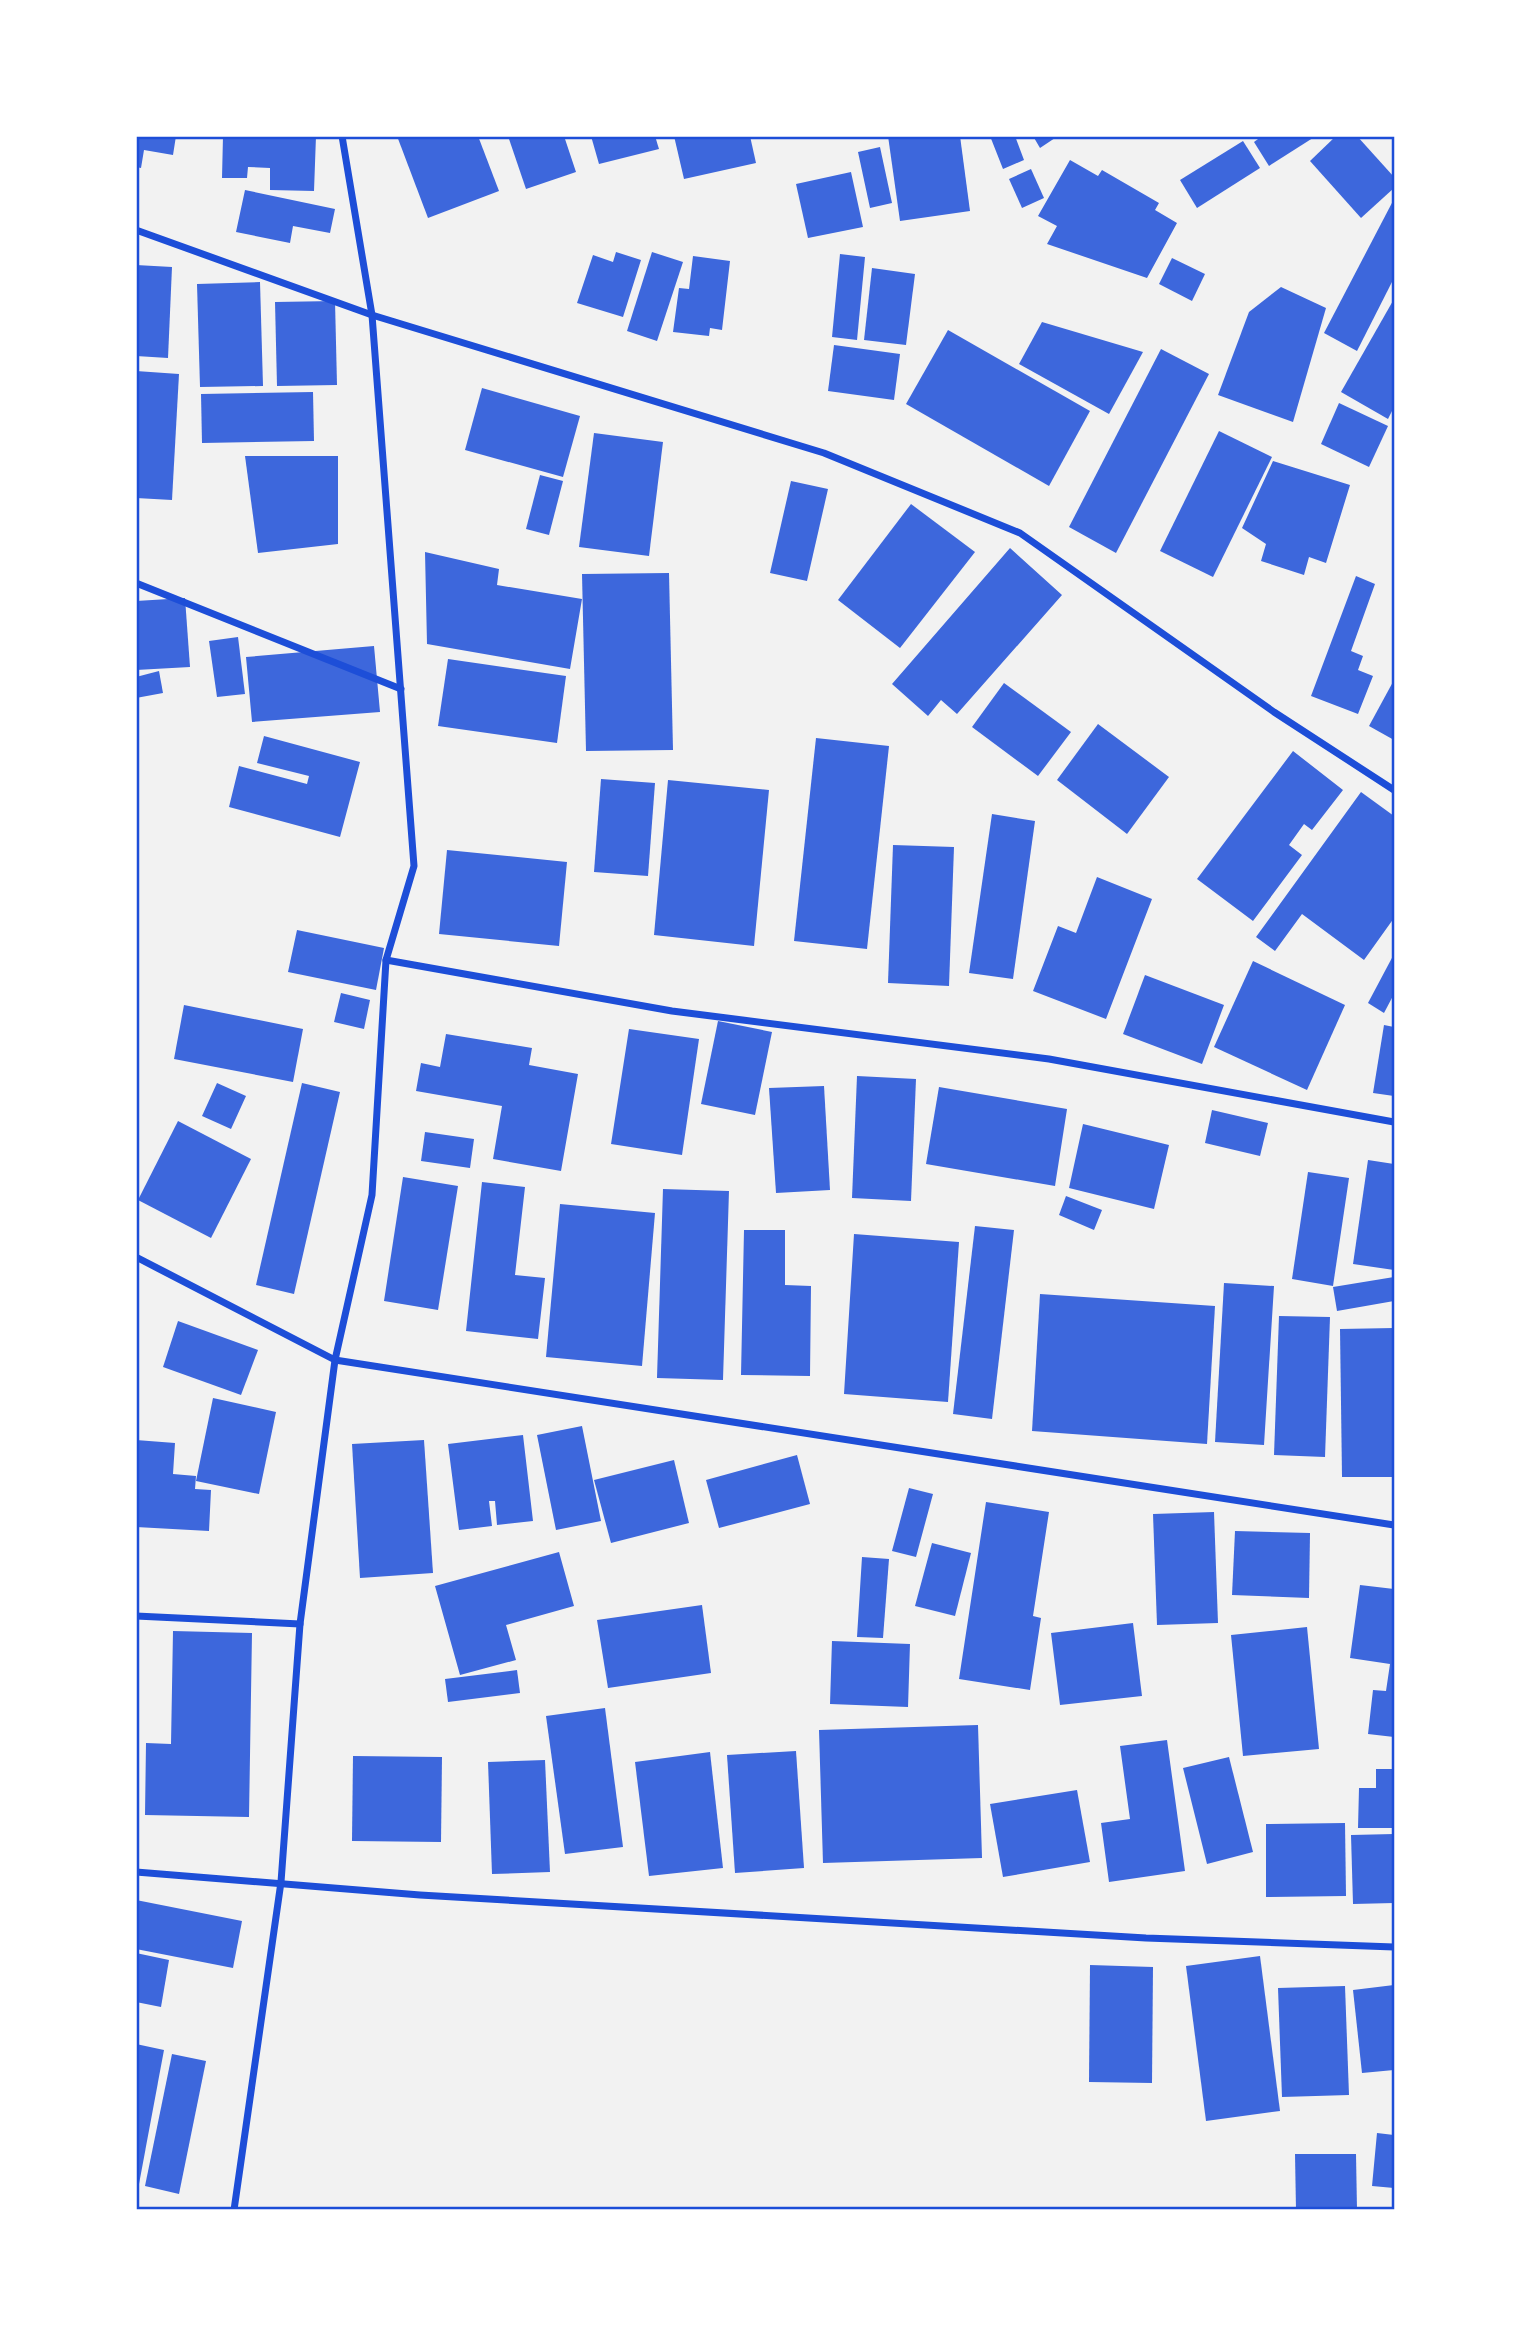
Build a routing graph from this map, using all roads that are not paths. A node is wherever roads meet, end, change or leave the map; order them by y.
1 (342, 136) edge
2 (136, 230) edge
3 (372, 315) junction
4 (136, 583) edge
5 (401, 689) junction
6 (1395, 790) edge
7 (386, 960) junction
8 (1395, 1122) edge
9 (136, 1257) edge
10 (335, 1360) junction
11 (1395, 1525) edge
12 (136, 1616) edge
13 (300, 1624) junction
14 (136, 1872) edge
15 (281, 1882) junction
16 (1395, 1947) edge
17 (234, 2210) edge

1 - 3 street
2 - 3 street
3 - 5 street
3 - 6 street
4 - 5 street
5 - 7 street
7 - 8 street
7 - 10 street
9 - 10 street
10 - 11 street
10 - 13 street
12 - 13 street
13 - 15 street
14 - 15 street
15 - 16 street
15 - 17 street

